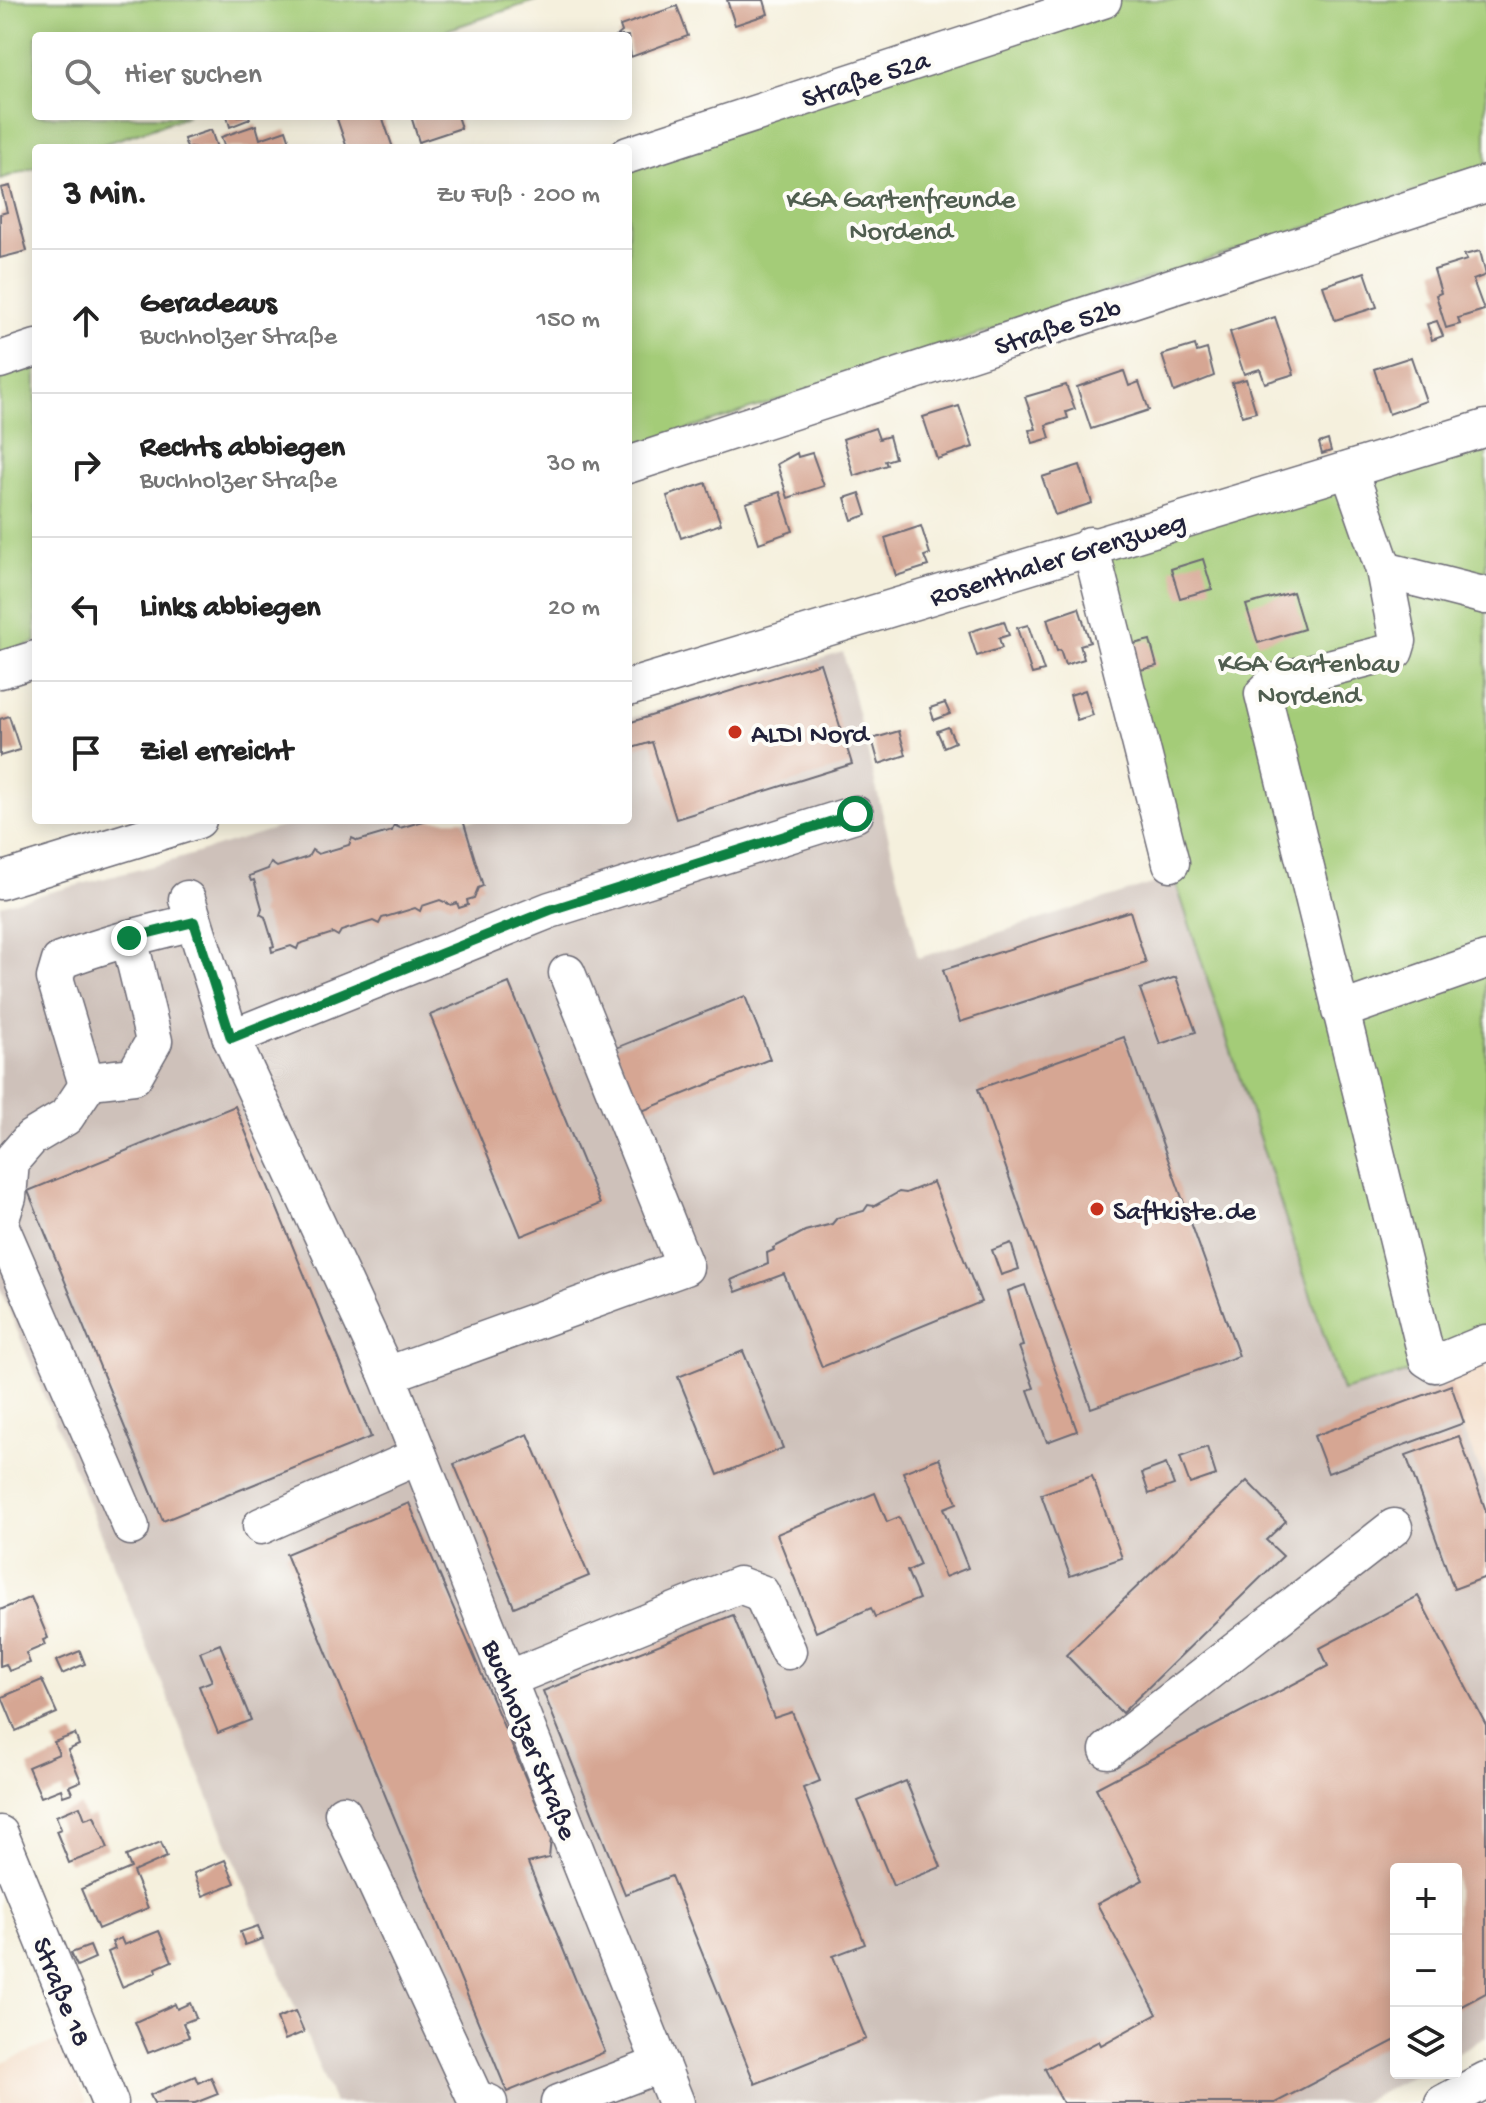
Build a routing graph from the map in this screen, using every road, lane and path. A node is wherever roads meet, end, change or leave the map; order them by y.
1 (1103, 0) edge
2 (632, 154) edge
3 (1486, 184) edge
4 (32, 349) edge
5 (0, 360) edge
6 (1486, 428) edge
7 (632, 464) edge
8 (1349, 470) junction
9 (1090, 545) junction
10 (1384, 570) junction
11 (1486, 596) edge
12 (32, 660) edge
13 (0, 670) edge
14 (632, 687) edge
15 (855, 814) dead end
16 (185, 824) edge
17 (1171, 863) dead end
18 (0, 881) edge
19 (129, 938) junction
20 (1486, 960) edge
21 (567, 973) dead end
22 (1340, 1011) junction
23 (231, 1038) junction
24 (90, 1081) junction
25 (2, 1233) edge
26 (1486, 1343) edge
27 (387, 1375) junction
28 (419, 1456) junction
29 (261, 1526) dead end
30 (131, 1527) dead end
31 (1394, 1527) dead end
32 (788, 1651) dead end
33 (508, 1679) junction
34 (1108, 1750) dead end
35 (343, 1813) dead end
36 (0, 1834) edge
37 (661, 2064) junction
38 (1486, 2080) edge
39 (110, 2103) edge
40 (489, 2103) edge
41 (559, 2103) edge
42 (676, 2103) edge
43 (1443, 2103) edge

1 - 2 street, Straße 52a
3 - 7 street, Straße 52b
4 - 5 street
6 - 8 street, Rosenthaler Grenzweg
8 - 9 street, Rosenthaler Grenzweg
8 - 10 street
9 - 14 street, Rosenthaler Grenzweg
9 - 17 street
10 - 11 street
10 - 22 street
12 - 13 street
15 - 23 street
16 - 18 street
19 - 23 street, Buchholzer Straße
19 - 24 street
19 - 24 street
20 - 22 street
21 - 27 street
22 - 26 street
23 - 27 street, Buchholzer Straße
24 - 25 street
25 - 30 street
27 - 28 street, Buchholzer Straße
28 - 29 street
28 - 33 street, Buchholzer Straße
31 - 34 street
32 - 33 street
33 - 37 street, Buchholzer Straße
35 - 40 street
36 - 39 street, Straße 18
37 - 41 street
37 - 42 street, Buchholzer Straße
38 - 43 street

